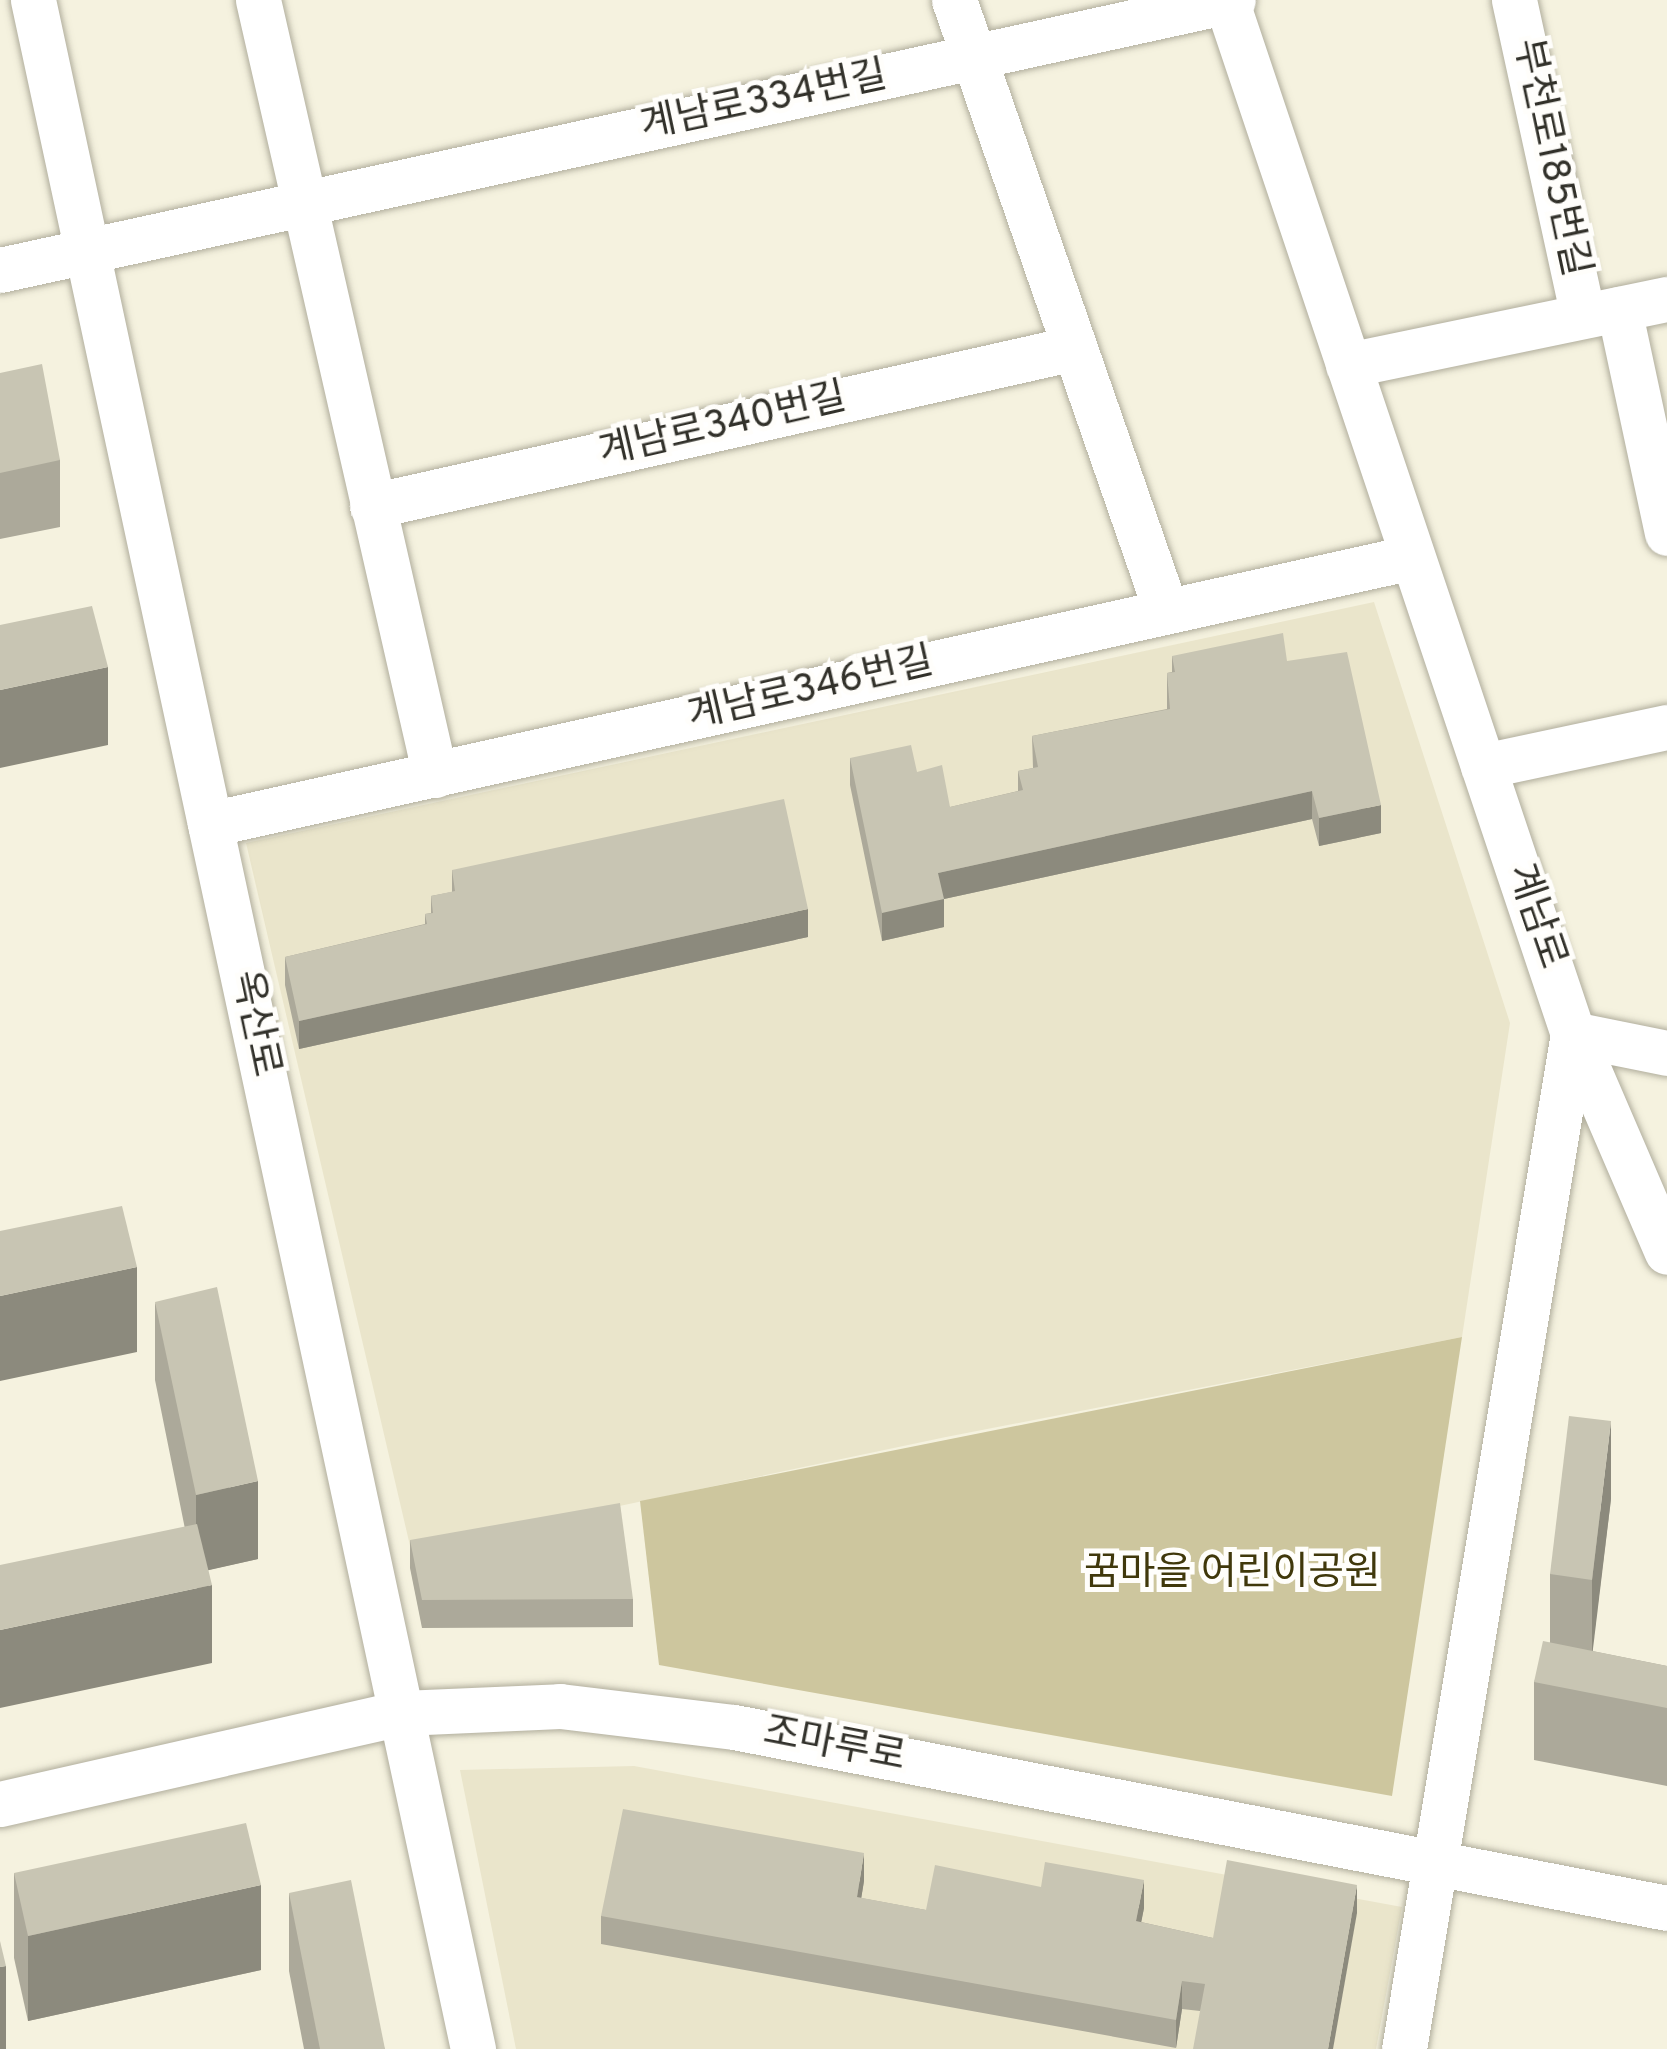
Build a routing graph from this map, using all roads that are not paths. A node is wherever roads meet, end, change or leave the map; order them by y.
1 (33, 0) edge
2 (258, 0) edge
3 (954, 0) edge
4 (1228, 0) edge
5 (1514, 0) edge
6 (973, 57) junction
7 (302, 203) junction
8 (86, 251) junction
9 (0, 270) edge
10 (1667, 299) edge
11 (1601, 312) junction
12 (1074, 347) junction
13 (1348, 365) junction
14 (372, 506) junction
15 (1667, 533) edge
16 (1412, 556) junction
17 (1166, 611) junction
18 (1667, 727) edge
19 (1483, 766) junction
20 (435, 775) junction
21 (210, 824) junction
22 (1573, 1034) junction
23 (1667, 1053) edge
24 (1667, 1252) edge
25 (402, 1713) junction
26 (0, 1804) edge
27 (1433, 1866) junction
28 (1667, 1908) edge
29 (473, 2049) edge
30 (1404, 2049) edge

1 - 8 street, 옥산로
2 - 7 street
3 - 6 street
4 - 6 street, 계남로334번길
4 - 13 street, 계남로
5 - 11 street, 부천로185번길
6 - 7 street, 계남로334번길
6 - 12 street
7 - 8 street, 계남로334번길
7 - 14 street
8 - 9 street, 계남로334번길
8 - 21 street, 옥산로
10 - 11 street, 부천로185번길
11 - 13 street, 부천로185번길
11 - 15 street
12 - 14 street, 계남로340번길
12 - 17 street
13 - 16 street, 계남로
14 - 20 street
16 - 17 street, 계남로346번길
16 - 19 street, 계남로
17 - 20 street, 계남로346번길
18 - 19 street
19 - 22 street, 계남로
20 - 21 street, 계남로346번길
21 - 25 street, 옥산로
22 - 23 street
22 - 24 street
22 - 27 street, 계남로
25 - 26 street, 조마루로
25 - 27 street, 조마루로
25 - 29 street, 옥산로
27 - 28 street, 조마루로
27 - 30 street, 계남로

